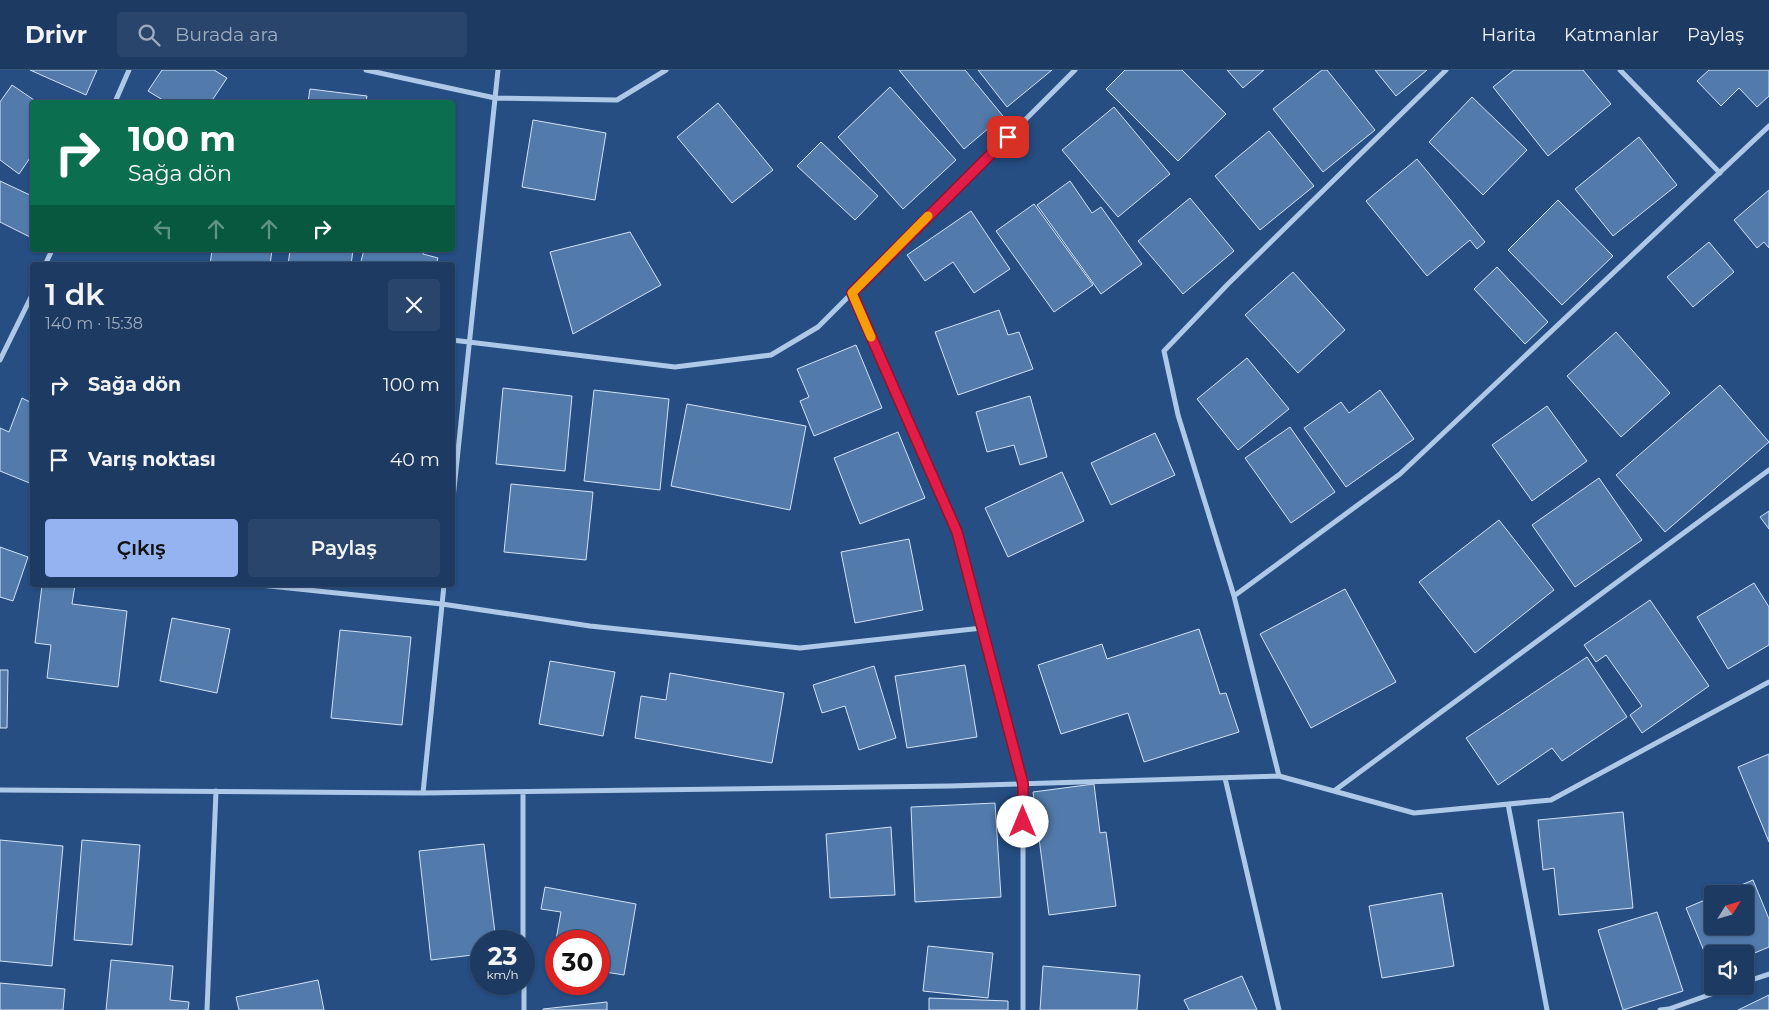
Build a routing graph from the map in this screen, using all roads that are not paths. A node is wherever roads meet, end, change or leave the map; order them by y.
1 (129, 70) edge
2 (366, 70) edge
3 (498, 70) edge
4 (666, 70) edge
5 (1076, 70) edge
6 (1446, 70) edge
7 (1620, 70) edge
8 (495, 98) junction
9 (116, 100) edge
10 (1769, 126) edge
11 (1720, 173) junction
12 (852, 293) junction
13 (30, 301) edge
14 (455, 340) edge
15 (470, 342) junction
16 (0, 360) edge
17 (1769, 470) edge
18 (455, 480) edge
19 (279, 587) edge
20 (444, 587) edge
21 (1234, 596) junction
22 (442, 604) junction
23 (982, 628) junction
24 (1769, 682) edge
25 (1279, 776) junction
26 (1225, 778) junction
27 (1023, 784) junction
28 (0, 790) edge
29 (216, 791) junction
30 (1334, 791) junction
31 (523, 792) junction
32 (423, 793) junction
33 (1508, 804) junction
34 (523, 930) edge
35 (1769, 974) edge
36 (1754, 979) edge
37 (524, 995) edge
38 (1709, 995) edge
39 (207, 1010) edge
40 (524, 1010) edge
41 (1023, 1010) edge
42 (1279, 1010) edge
43 (1547, 1010) edge
44 (1660, 1010) edge

1 - 9 street
2 - 8 street
3 - 8 street
4 - 8 street
5 - 12 street
6 - 21 street
7 - 11 street
8 - 15 street
10 - 11 street
11 - 21 street
12 - 15 street
12 - 23 street
13 - 16 street
14 - 15 street
15 - 18 street
17 - 30 street
19 - 22 street
20 - 22 street
21 - 25 street
22 - 23 street
22 - 32 street
23 - 27 street
24 - 33 street
25 - 26 street
25 - 30 street
26 - 27 street
26 - 42 street
27 - 31 street
27 - 41 street
28 - 29 street
29 - 32 street
29 - 39 street
30 - 33 street
31 - 32 street
31 - 34 street
33 - 43 street
35 - 36 street
37 - 40 street
38 - 44 street

